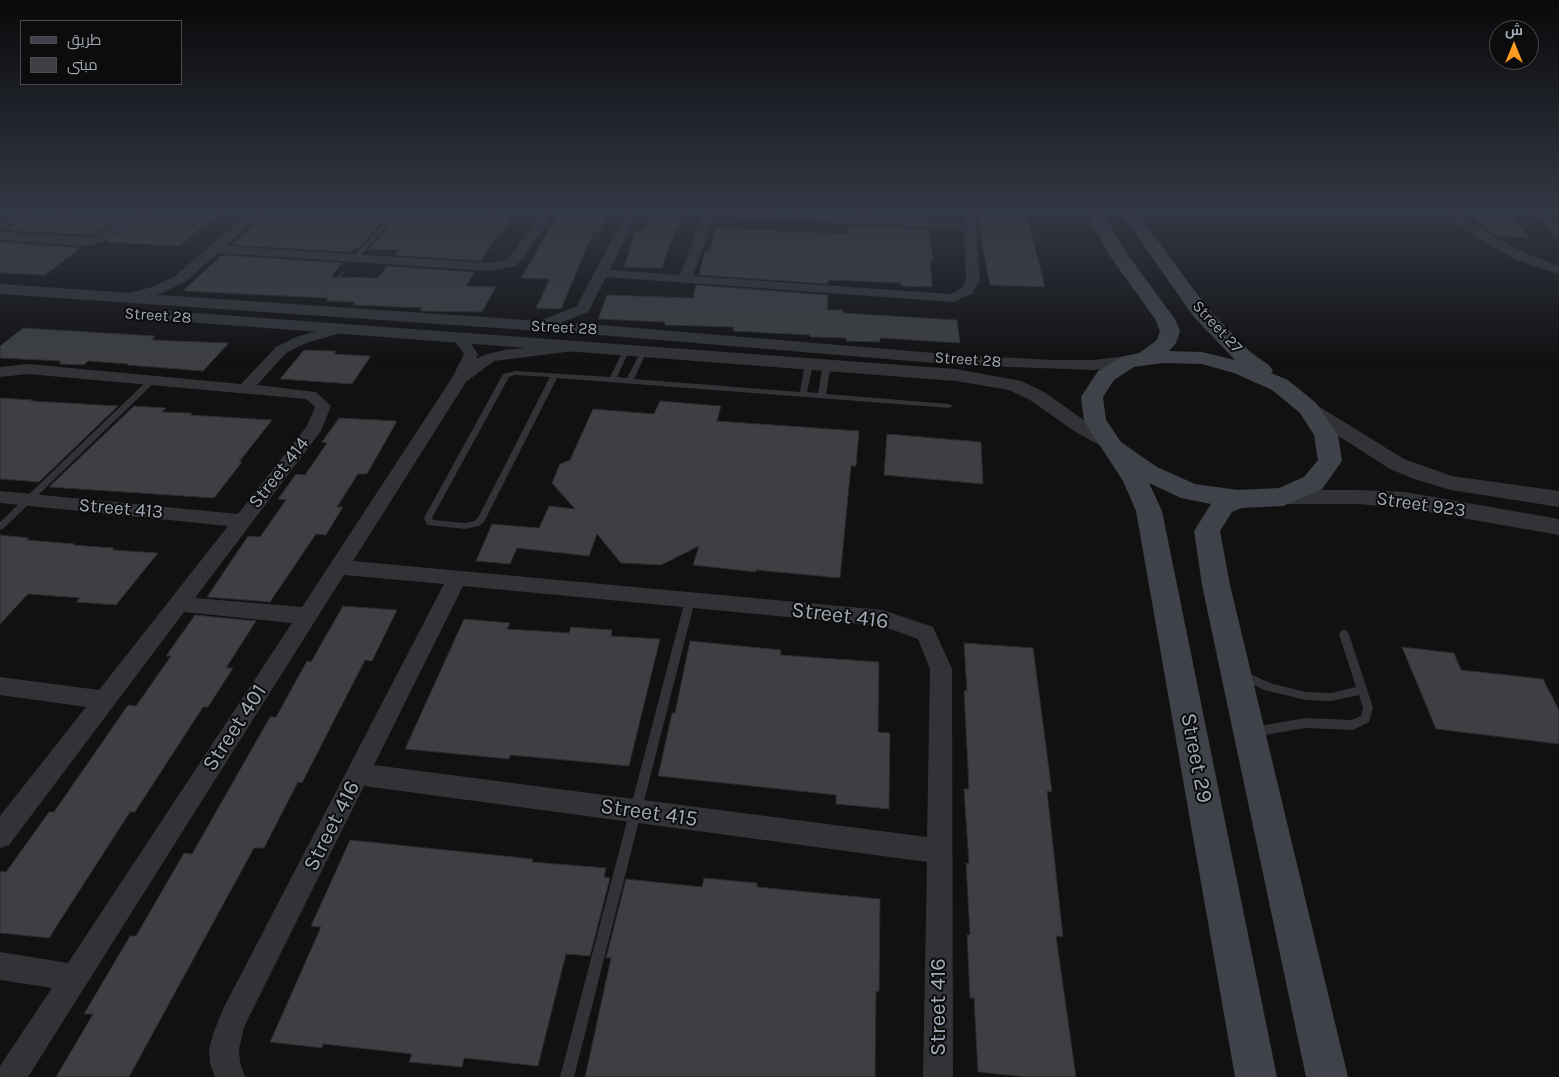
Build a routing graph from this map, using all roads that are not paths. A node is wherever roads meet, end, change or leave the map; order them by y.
1 (200, 262) edge
2 (418, 262) edge
3 (511, 262) edge
4 (606, 262) edge
5 (691, 262) edge
6 (971, 262) edge
7 (1124, 262) edge
8 (1163, 262) edge
9 (1537, 262) edge
10 (1559, 270) edge
11 (601, 273) junction
12 (180, 279) junction
13 (685, 279) junction
14 (0, 289) edge
15 (126, 298) junction
16 (191, 302) junction
17 (0, 304) edge
18 (583, 309) junction
19 (276, 324) junction
20 (538, 327) junction
21 (339, 329) junction
22 (600, 330) junction
23 (461, 340) junction
24 (584, 346) junction
25 (281, 350) junction
26 (635, 350) junction
27 (1137, 360) junction
28 (809, 364) junction
29 (827, 365) junction
30 (0, 372) edge
31 (554, 376) junction
32 (460, 378) junction
33 (613, 379) junction
34 (153, 380) junction
35 (630, 380) junction
36 (1280, 385) junction
37 (245, 389) junction
38 (803, 393) junction
39 (822, 394) junction
40 (949, 406) dead end
41 (1308, 408) junction
42 (1110, 444) junction
43 (1282, 497) junction
44 (0, 498) edge
45 (1238, 499) junction
46 (1559, 499) edge
47 (28, 500) junction
48 (242, 521) junction
49 (0, 527) edge
50 (1559, 527) edge
51 (339, 567) junction
52 (457, 578) junction
53 (690, 600) junction
54 (178, 604) junction
55 (307, 616) junction
56 (1344, 634) dead end
57 (1235, 670) junction
58 (0, 686) edge
59 (1362, 690) junction
60 (104, 700) junction
61 (1249, 733) junction
62 (358, 774) junction
63 (636, 811) junction
64 (0, 836) edge
65 (940, 851) junction
66 (0, 966) edge
67 (74, 978) junction
68 (11, 1077) edge
69 (230, 1077) edge
70 (567, 1077) edge
71 (938, 1077) edge
72 (1256, 1077) edge
73 (1327, 1077) edge

1 - 12 street
2 - 3 street
4 - 11 street
5 - 13 street
6 - 13 street
7 - 27 main road, Street 27
8 - 36 main road, Street 27
9 - 10 street
11 - 13 street
11 - 18 street
12 - 15 street
12 - 16 street
14 - 15 street, Street 28
15 - 16 street, Street 28
16 - 20 street, Street 28
17 - 19 street, Street 28
18 - 20 street
18 - 22 street
19 - 21 street, Street 28
19 - 25 street
20 - 22 street, Street 28
21 - 23 street, Street 28
21 - 25 street
22 - 27 street, Street 28
23 - 24 street, Street 28
23 - 32 street, Street 401
24 - 26 street, Street 28
24 - 32 street, Street 401
25 - 37 street
26 - 28 street, Street 28
26 - 33 lane
26 - 35 lane
27 - 36 main road
27 - 42 main road, Street 29
28 - 29 street, Street 28
28 - 38 lane
29 - 39 lane
29 - 42 street, Street 28
30 - 34 street, Street 414
31 - 31 lane
31 - 33 lane
32 - 51 street, Street 401
33 - 35 lane
34 - 37 street, Street 414
34 - 47 lane
35 - 38 lane
36 - 41 main road
37 - 48 street, Street 414
38 - 39 lane
39 - 40 lane
41 - 43 main road
41 - 46 street, Street 923
42 - 45 main road
42 - 72 main road, Street 29
43 - 45 main road
43 - 50 street, Street 923
44 - 47 street, Street 413
45 - 57 main road
47 - 48 street, Street 413
47 - 49 lane
48 - 54 street, Street 414
51 - 52 street, Street 416
51 - 55 street, Street 401
52 - 53 street, Street 416
52 - 62 street, Street 416
53 - 63 lane
53 - 65 street, Street 416
54 - 55 street
54 - 60 street, Street 414
55 - 67 street, Street 401
56 - 59 lane
57 - 59 lane
57 - 61 main road
58 - 60 street
59 - 61 lane
60 - 64 street, Street 414
61 - 73 main road
62 - 63 street, Street 415
62 - 69 street, Street 416
63 - 65 street, Street 415
63 - 70 lane
65 - 71 street, Street 416
66 - 67 street
67 - 68 street, Street 401

